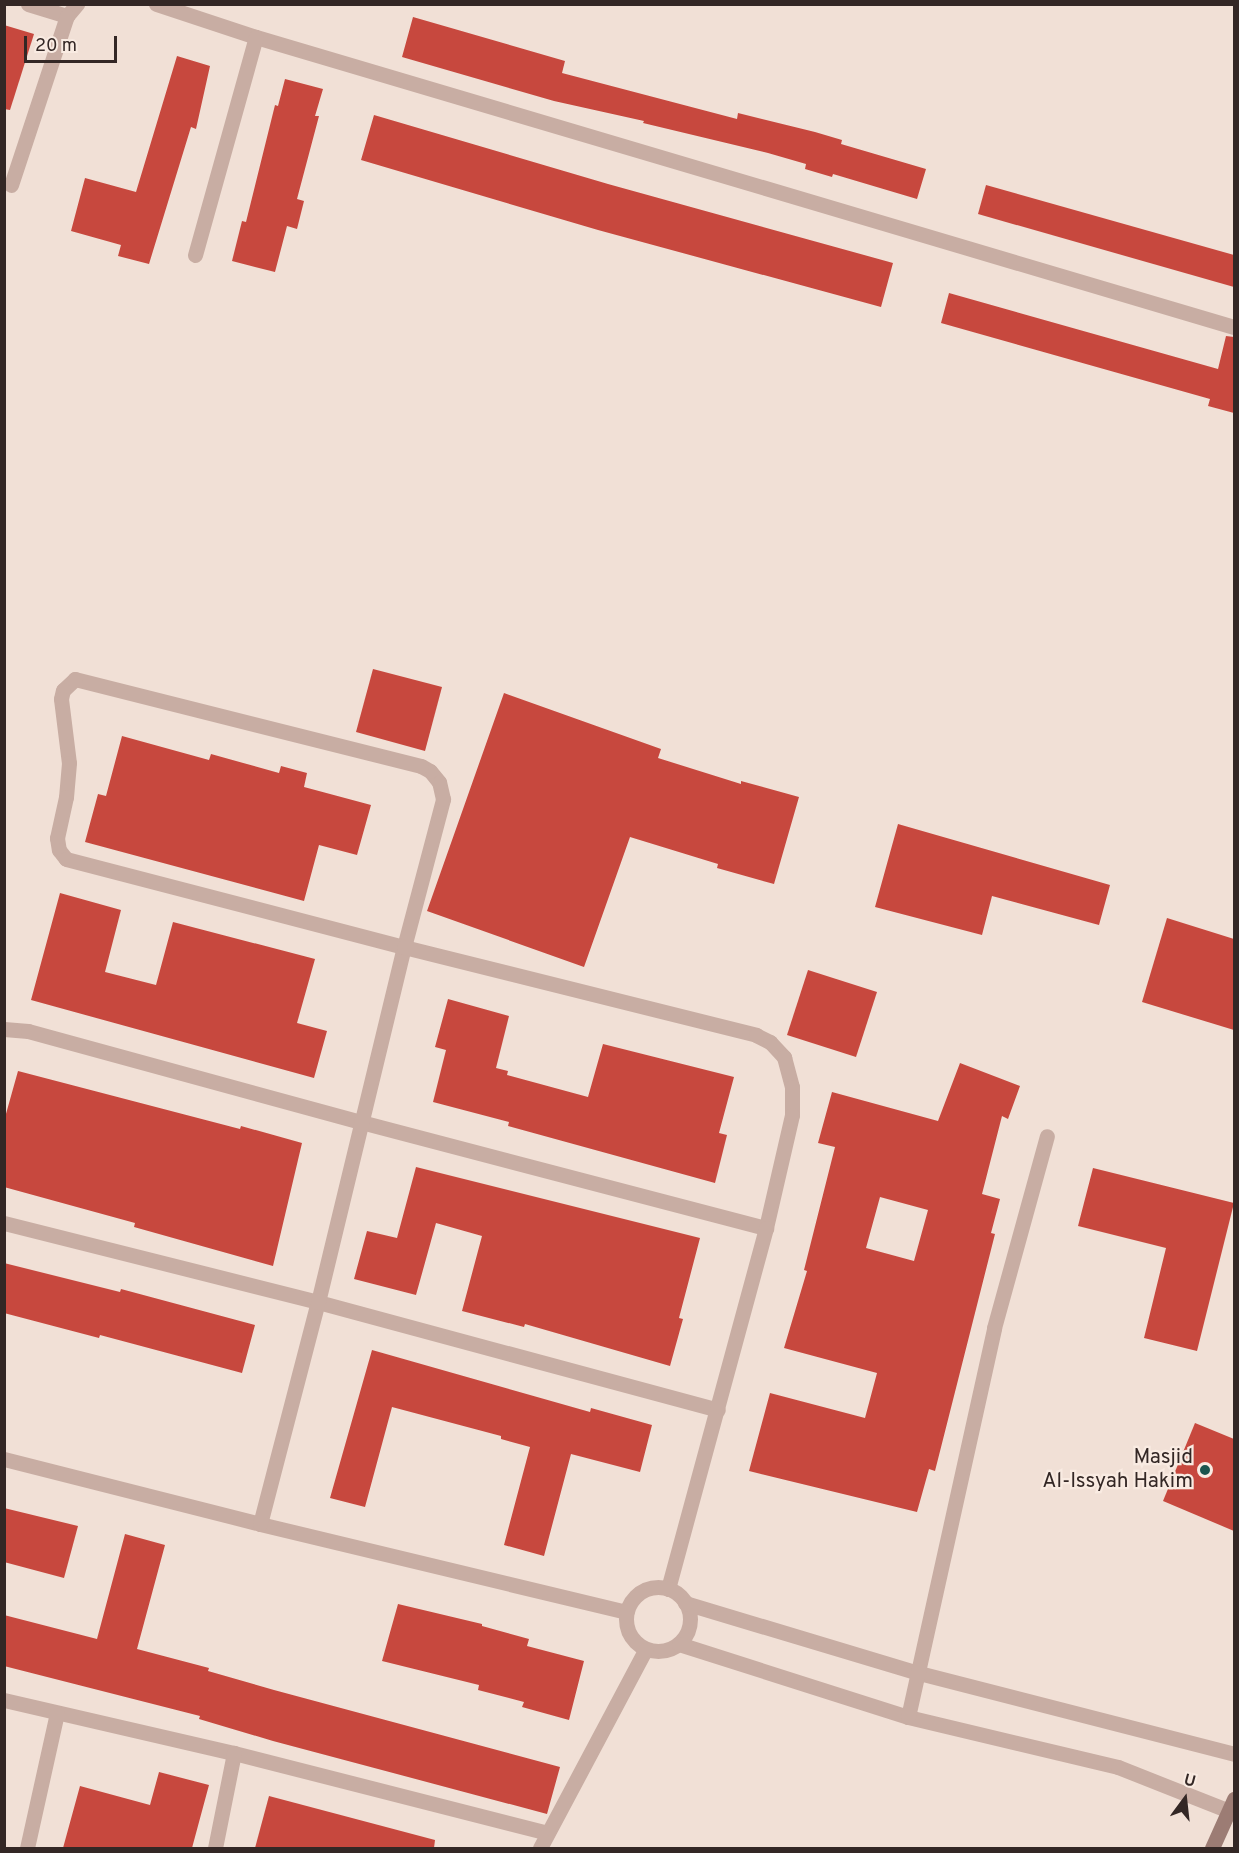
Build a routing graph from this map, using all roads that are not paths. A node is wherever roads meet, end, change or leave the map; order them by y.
1 (28, 4) edge
2 (77, 4) edge
3 (156, 4) edge
4 (67, 16) junction
5 (256, 37) junction
6 (11, 185) dead end
7 (195, 255) dead end
8 (1234, 327) edge
9 (404, 947) junction
10 (4, 1029) edge
11 (361, 1122) junction
12 (1047, 1136) dead end
13 (4, 1223) edge
14 (766, 1227) junction
15 (318, 1302) junction
16 (718, 1410) junction
17 (4, 1459) edge
18 (260, 1524) junction
19 (668, 1589) junction
20 (686, 1603) junction
21 (627, 1612) junction
22 (679, 1644) junction
23 (646, 1649) junction
24 (919, 1673) junction
25 (4, 1700) edge
26 (57, 1713) junction
27 (908, 1717) junction
28 (234, 1754) junction
29 (1234, 1754) edge
30 (1232, 1805) edge
31 (547, 1833) junction
32 (27, 1848) edge
33 (215, 1848) edge
34 (540, 1848) edge
35 (1212, 1848) edge

1 - 4 street
2 - 4 street
3 - 5 street
4 - 6 street
5 - 7 street
5 - 8 street
9 - 9 street
9 - 11 street
9 - 14 street
10 - 11 street
11 - 14 street
11 - 15 street
12 - 24 street
13 - 15 street
14 - 16 street
15 - 16 street
15 - 18 street
16 - 19 street
17 - 18 street
18 - 21 street
19 - 20 street
19 - 21 street
20 - 22 street
20 - 24 street
21 - 23 street
22 - 23 street
22 - 27 street
23 - 31 street
24 - 27 street
24 - 29 street
25 - 26 street
26 - 28 street
26 - 32 street
27 - 30 street
28 - 31 street
28 - 33 street
30 - 35 main road
31 - 34 street

